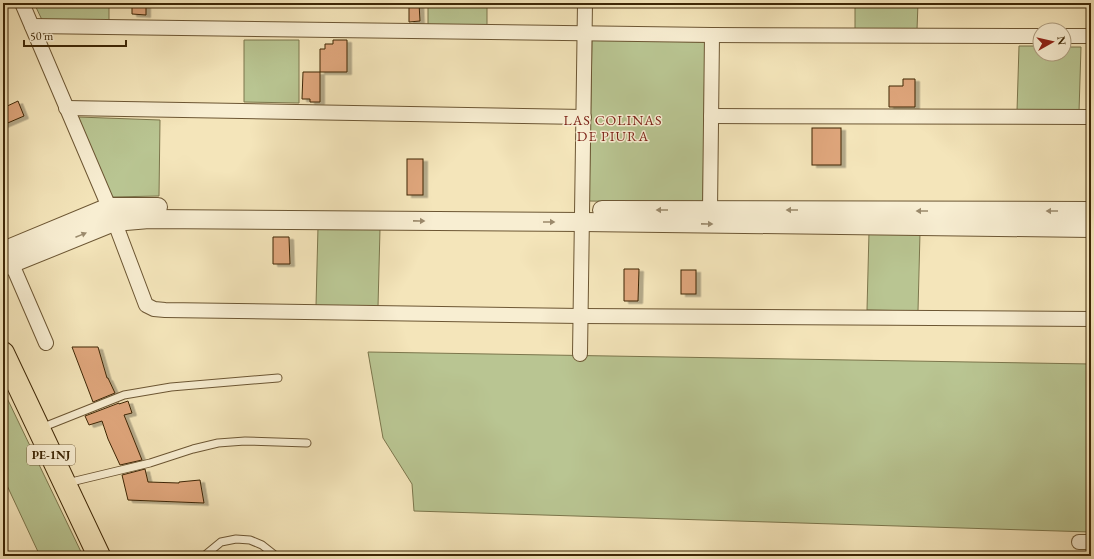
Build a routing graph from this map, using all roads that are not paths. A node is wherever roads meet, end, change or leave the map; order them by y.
1 (22, 3) edge
2 (585, 3) edge
3 (32, 26) junction
4 (585, 33) junction
5 (712, 34) junction
6 (1032, 36) edge
7 (1072, 36) edge
8 (1091, 36) edge
9 (66, 108) junction
10 (711, 116) junction
11 (584, 117) junction
12 (1091, 117) edge
13 (710, 210) junction
14 (1091, 211) edge
15 (111, 214) junction
16 (582, 216) junction
17 (1091, 228) edge
18 (5, 255) edge
19 (581, 316) junction
20 (1091, 319) edge
21 (46, 343) dead end
22 (580, 354) dead end
23 (5, 363) edge
24 (278, 378) dead end
25 (39, 429) junction
26 (307, 442) dead end
27 (65, 484) junction
28 (99, 556) edge
29 (204, 556) edge
30 (276, 556) edge

1 - 3 street
2 - 4 street
3 - 4 street
3 - 9 street
4 - 5 street
4 - 11 street
5 - 6 street
5 - 10 street
7 - 8 street
9 - 11 street
9 - 15 street
10 - 12 street
10 - 13 street
11 - 16 street
14 -> 13 street
13 -> 16 street
15 - 16 street
15 - 18 street
15 - 19 street
16 -> 17 street
16 - 19 street
18 - 21 street
19 - 20 street
19 - 22 street
23 - 25 highway, PE-1NJ
24 - 25 lane
25 - 27 highway, PE-1NJ
26 - 27 lane
27 - 28 highway, PE-1NJ
29 - 30 lane

